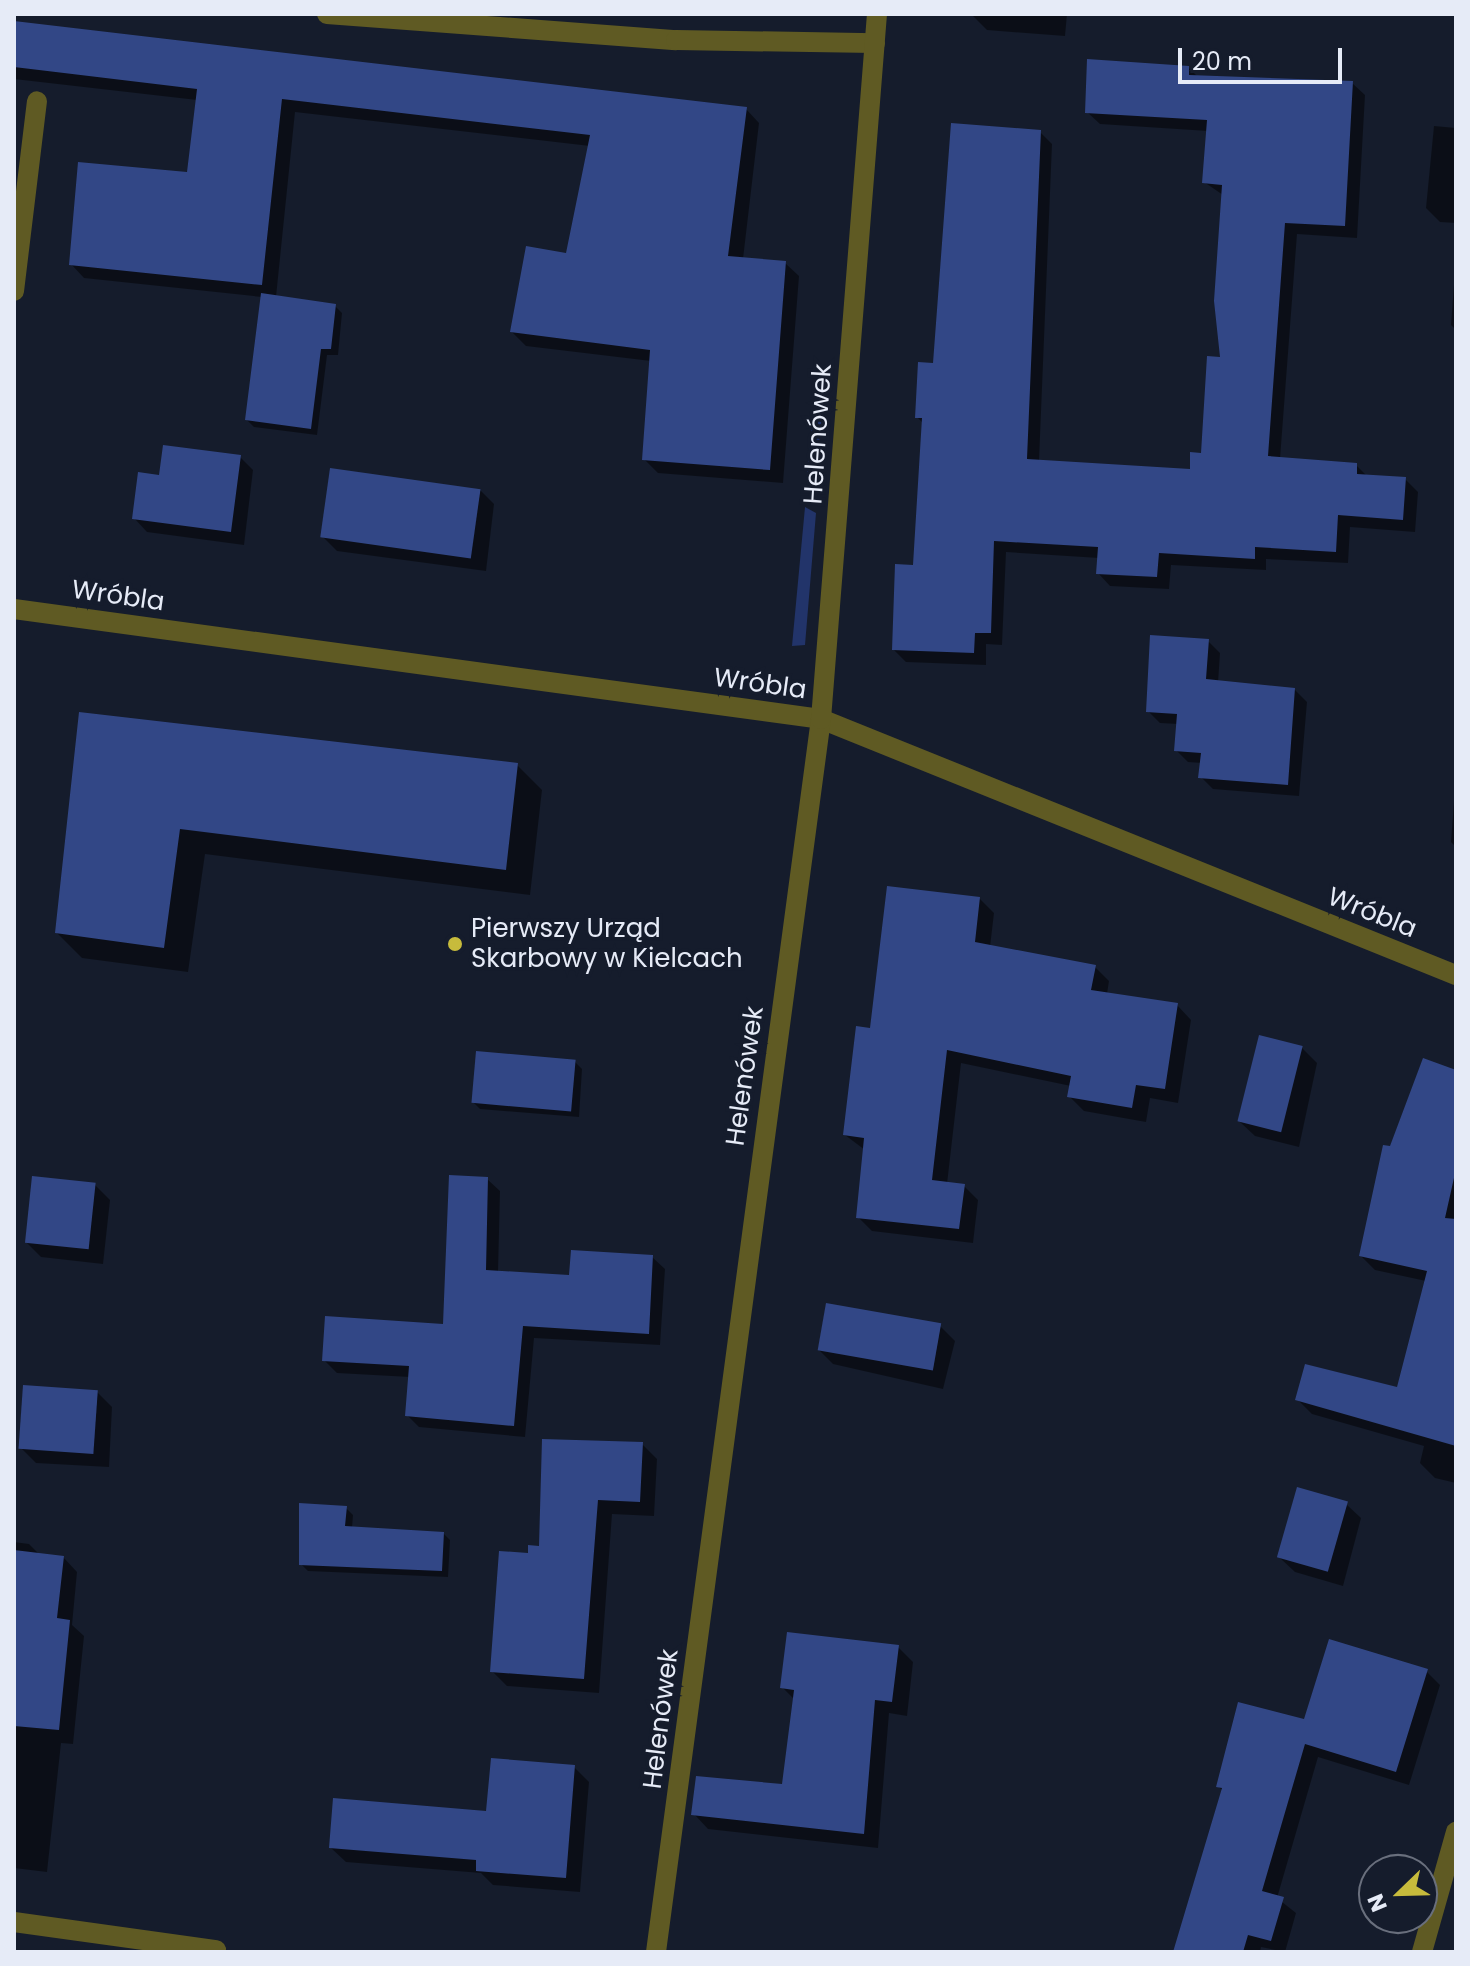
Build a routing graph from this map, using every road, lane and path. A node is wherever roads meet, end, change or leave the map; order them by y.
1 (327, 14) edge
2 (877, 14) edge
3 (875, 43) junction
4 (37, 101) dead end
5 (14, 291) edge
6 (14, 609) edge
7 (821, 719) junction
8 (1456, 975) edge
9 (1456, 1832) edge
10 (14, 1922) edge
11 (216, 1950) edge
12 (656, 1952) edge
13 (1422, 1952) edge

1 - 3 street
2 - 3 street, Helenówek
3 - 7 street, Helenówek
4 - 5 street
6 - 7 street, Wróbla
7 - 8 street, Wróbla
7 - 12 street, Helenówek
9 - 13 street
10 - 11 street

